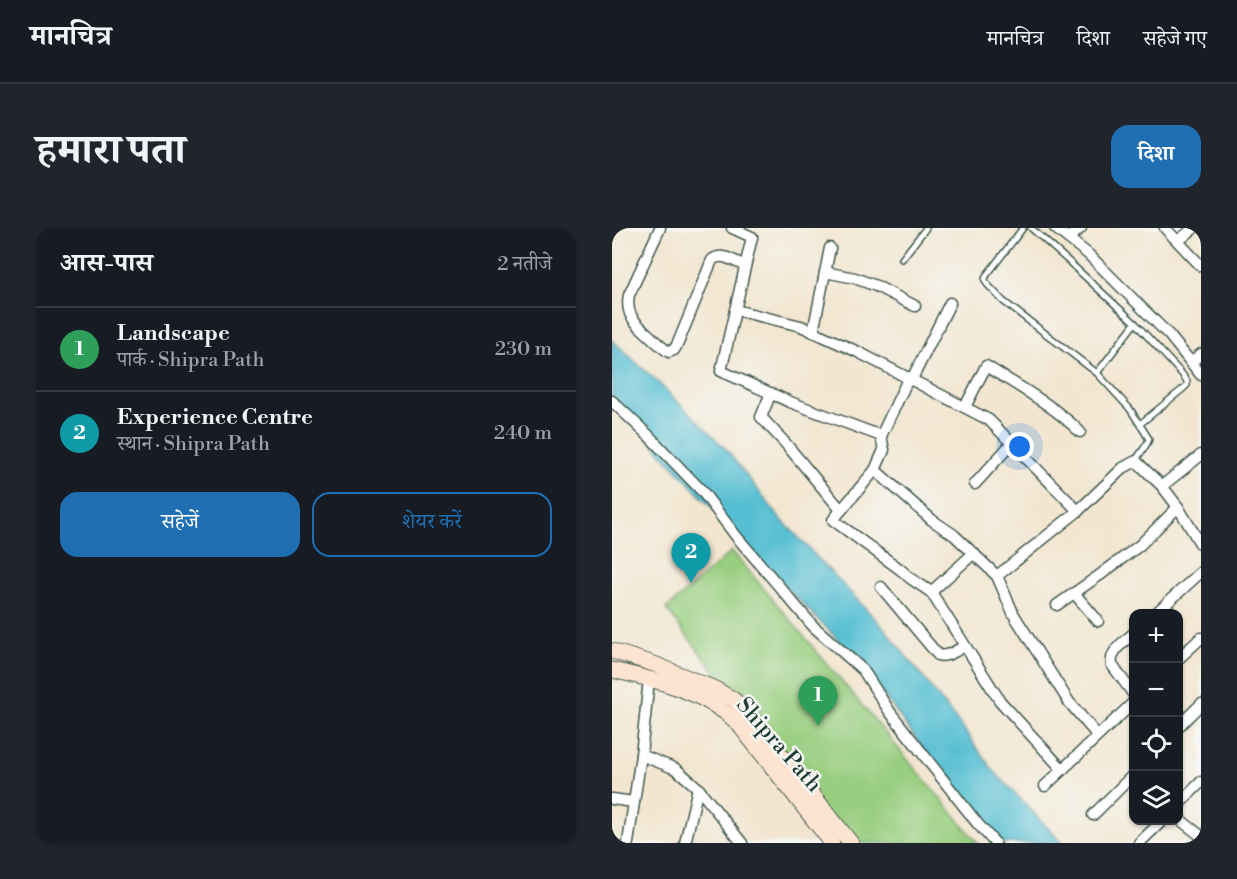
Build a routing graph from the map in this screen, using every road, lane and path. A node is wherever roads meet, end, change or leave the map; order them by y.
1 (660, 228) edge
2 (732, 228) edge
3 (926, 228) edge
4 (1023, 228) edge
5 (1031, 228) edge
6 (1055, 228) edge
7 (1081, 228) edge
8 (1165, 228) edge
9 (1194, 228) edge
10 (1068, 238) junction
11 (1178, 241) junction
12 (830, 248) dead end
13 (902, 259) dead end
14 (745, 266) junction
15 (1201, 266) edge
16 (825, 272) junction
17 (950, 303) dead end
18 (915, 306) dead end
19 (735, 310) junction
20 (1135, 323) junction
21 (813, 332) junction
22 (1169, 335) junction
23 (1157, 346) junction
24 (1201, 354) edge
25 (1191, 362) junction
26 (1097, 373) junction
27 (1201, 375) edge
28 (910, 378) junction
29 (771, 393) junction
30 (612, 401) edge
31 (965, 407) junction
32 (1140, 424) junction
33 (1080, 432) dead end
34 (881, 436) junction
35 (1012, 443) junction
36 (1201, 455) edge
37 (1136, 461) junction
38 (875, 470) junction
39 (975, 484) dead end
40 (1162, 486) junction
41 (1178, 507) junction
42 (841, 510) junction
43 (1078, 511) junction
44 (1201, 545) edge
45 (974, 553) junction
46 (1201, 572) edge
47 (997, 576) junction
48 (881, 587) dead end
49 (931, 592) junction
50 (1074, 593) junction
51 (1057, 605) dead end
52 (1160, 609) edge
53 (1098, 621) dead end
54 (1129, 637) edge
55 (1201, 638) edge
56 (965, 646) junction
57 (612, 651) edge
58 (1183, 655) edge
59 (612, 670) edge
60 (649, 679) junction
61 (1129, 688) edge
62 (1201, 704) edge
63 (1129, 706) edge
64 (1183, 724) edge
65 (1097, 735) junction
66 (641, 755) junction
67 (1062, 769) junction
68 (1129, 779) edge
69 (1201, 782) edge
70 (1045, 786) dead end
71 (698, 788) junction
72 (612, 800) edge
73 (1183, 801) edge
74 (634, 802) junction
75 (1093, 815) dead end
76 (1183, 821) edge
77 (1158, 825) edge
78 (1201, 836) edge
79 (628, 843) edge
80 (685, 843) edge
81 (742, 843) edge
82 (832, 843) edge
83 (851, 843) edge
84 (995, 843) edge
85 (1139, 843) edge

1 - 14 street
2 - 14 street
3 - 13 lane
4 - 26 lane
5 - 20 lane
6 - 10 street
7 - 10 street
8 - 11 street
9 - 11 street
10 - 22 street
11 - 15 street
12 - 16 street
14 - 19 street
16 - 18 street
16 - 21 street
17 - 28 street
19 - 21 street
19 - 29 street
20 - 23 lane
20 - 26 lane
21 - 28 street
22 - 23 lane
22 - 25 street
23 - 32 lane
24 - 25 street
25 - 27 street
26 - 32 lane
28 - 31 street
28 - 34 street
29 - 34 street
29 - 42 street
30 - 84 street
31 - 33 street
31 - 35 street
32 - 37 lane
34 - 38 street
35 - 39 street
35 - 43 street
36 - 40 street
37 - 40 street
37 - 43 street
38 - 42 street
38 - 45 street
40 - 41 street
41 - 44 street
41 - 50 street
42 - 49 street
43 - 47 street
45 - 47 street
45 - 49 street
46 - 52 street
47 - 65 street
48 - 56 street
49 - 56 street
50 - 51 street
50 - 53 street
54 - 61 street
55 - 58 street
56 - 67 street
57 - 83 street, Shipra Path
59 - 60 street, Shipra Path
60 - 66 street
60 - 82 street, Shipra Path
62 - 64 street
63 - 65 street
65 - 67 street
66 - 71 street
66 - 74 street
67 - 70 street
68 - 75 street
69 - 73 street
71 - 80 street
71 - 81 street
72 - 74 street
74 - 79 street
76 - 78 street
77 - 85 street

